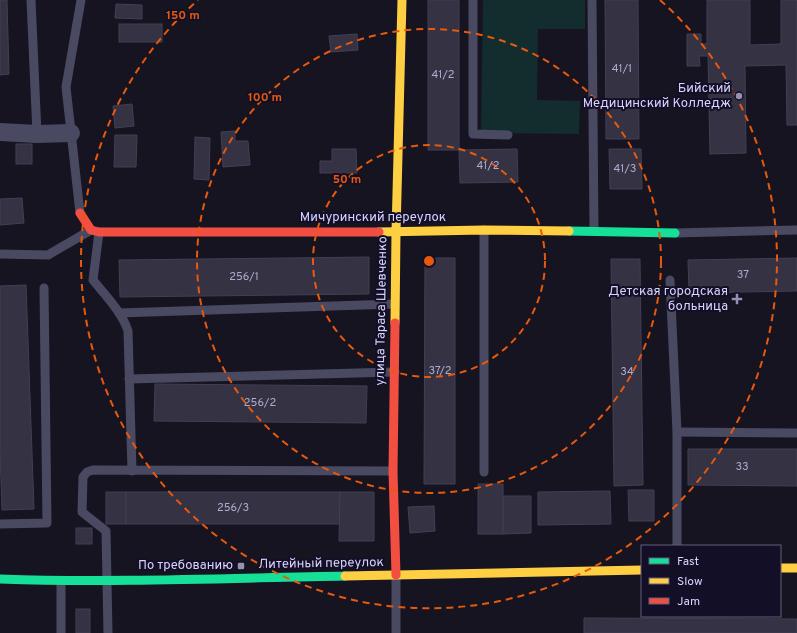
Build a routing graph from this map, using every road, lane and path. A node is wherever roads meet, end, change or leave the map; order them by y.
1 (31, 0) edge
2 (81, 0) edge
3 (402, 0) edge
4 (473, 0) edge
5 (592, 0) edge
6 (0, 132) edge
7 (71, 133) junction
8 (37, 134) junction
9 (508, 135) dead end
10 (80, 213) joint
11 (484, 230) junction
12 (594, 230) junction
13 (797, 230) edge
14 (95, 231) junction
15 (396, 232) junction
16 (675, 233) joint
17 (0, 254) edge
18 (670, 280) dead end
19 (44, 288) dead end
20 (395, 304) junction
21 (119, 313) junction
22 (394, 372) junction
23 (129, 379) junction
24 (677, 432) junction
25 (797, 433) edge
26 (132, 471) junction
27 (393, 471) junction
28 (484, 472) dead end
29 (0, 524) edge
30 (677, 545) edge
31 (781, 568) edge
32 (797, 568) edge
33 (641, 570) edge
34 (396, 575) junction
35 (0, 579) edge
36 (62, 581) junction
37 (108, 581) junction
38 (61, 633) edge
39 (108, 633) edge
40 (396, 633) edge

1 - 8 lane
2 - 7 lane
3 - 15 street, улица Тараса Шевченко
4 - 9 lane
5 - 12 lane
6 - 8 street
7 - 8 street
7 - 10 lane
10 - 14 street
11 - 12 street, Мичуринский переулок
11 - 15 street, Мичуринский переулок
11 - 28 lane
12 - 16 street, Мичуринский переулок
13 - 16 lane
14 - 15 street, Мичуринский переулок
14 - 17 lane
14 - 21 lane
15 - 20 street, улица Тараса Шевченко
18 - 24 lane
19 - 29 lane
20 - 21 lane
20 - 22 street, улица Тараса Шевченко
21 - 23 lane
22 - 23 lane
22 - 27 street, улица Тараса Шевченко
23 - 26 lane
24 - 25 lane
24 - 30 lane
26 - 27 lane
26 - 37 lane
27 - 34 street, улица Тараса Шевченко
31 - 32 street
33 - 34 street, Литейный переулок
34 - 37 street, Литейный переулок
34 - 40 lane
35 - 36 street, Литейный переулок
36 - 37 street, Литейный переулок
36 - 38 lane
37 - 39 lane

